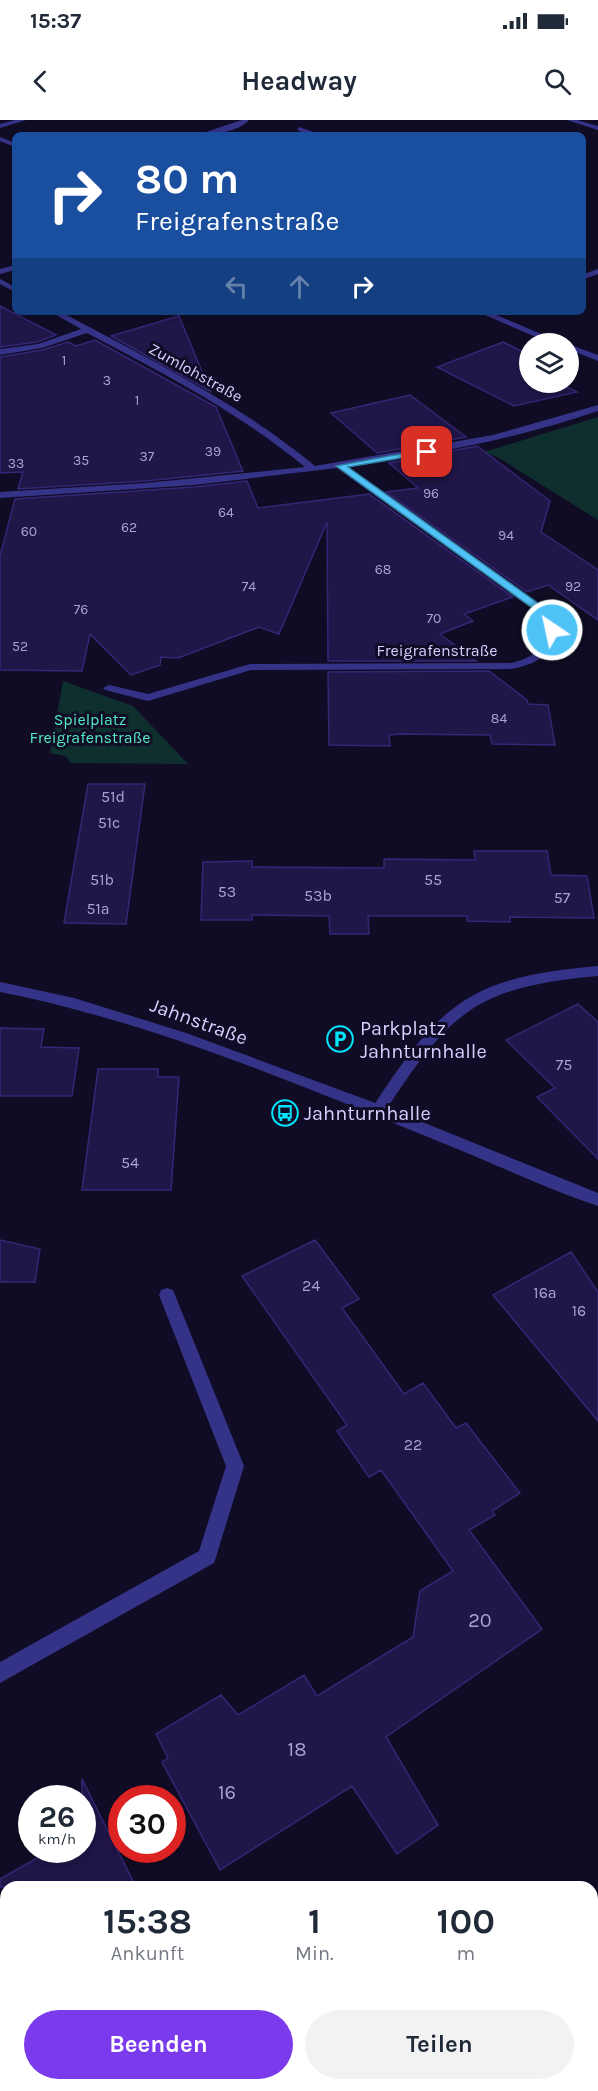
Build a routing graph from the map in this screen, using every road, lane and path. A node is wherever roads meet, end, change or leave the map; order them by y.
1 (23, 120) edge
2 (246, 120) edge
3 (570, 120) edge
4 (0, 126) edge
5 (598, 128) edge
6 (299, 129) dead end
7 (211, 132) edge
8 (308, 132) edge
9 (60, 315) edge
10 (495, 315) edge
11 (87, 330) junction
12 (536, 333) edge
13 (579, 350) edge
14 (0, 352) edge
15 (598, 358) edge
16 (598, 408) edge
17 (340, 466) junction
18 (313, 469) junction
19 (0, 495) edge
20 (109, 688) dead end
21 (598, 971) edge
22 (0, 987) edge
23 (379, 1109) junction
24 (598, 1200) edge
25 (167, 1295) dead end
26 (0, 1673) edge

1 - 4 street
2 - 7 street
3 - 5 street
6 - 8 street
9 - 11 street, Zumlohstraße
10 - 12 street
11 - 14 street
11 - 18 street, Zumlohstraße
13 - 15 street
16 - 17 street
17 - 18 street
17 - 20 street, Freigrafenstraße
18 - 19 street
21 - 23 street
22 - 23 street, Jahnstraße
23 - 24 street, Jahnstraße
25 - 26 street

